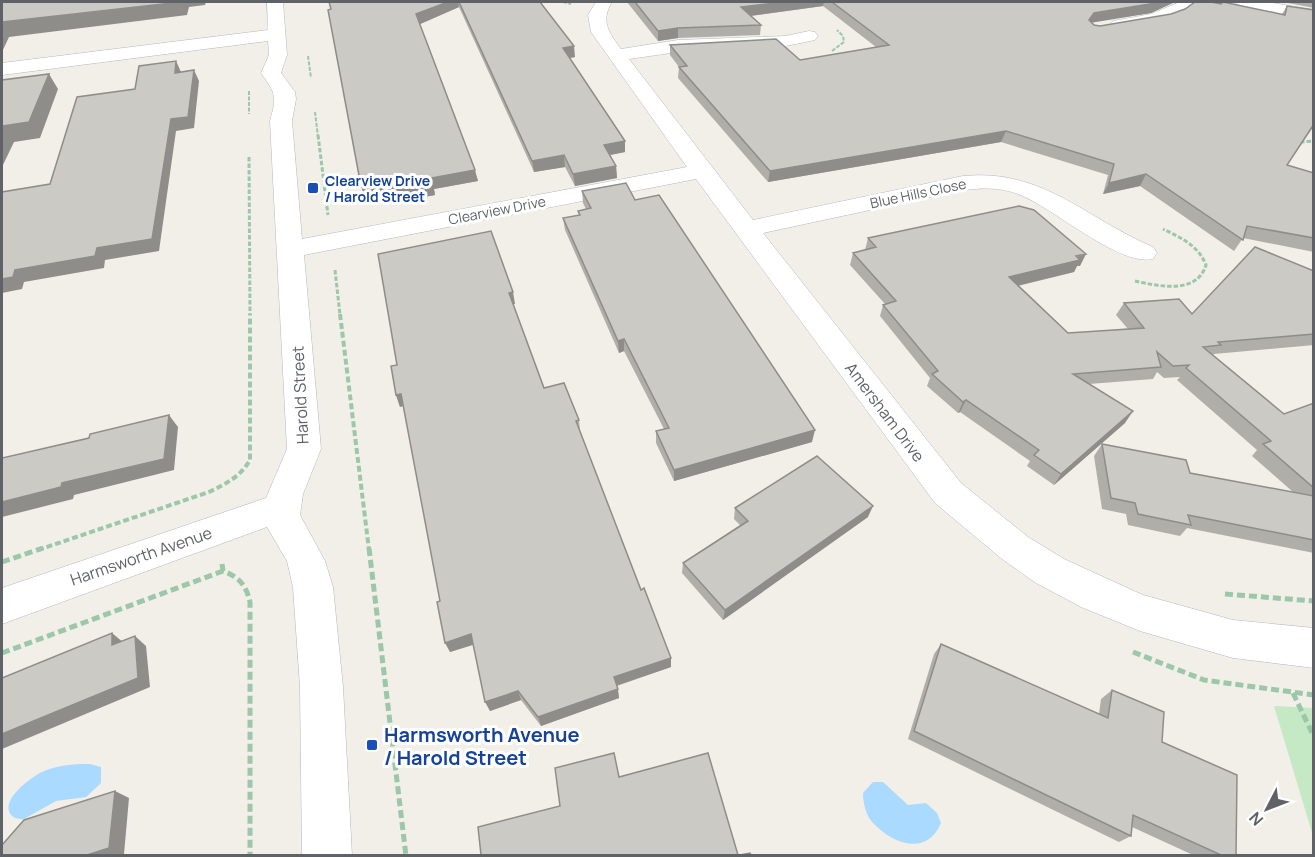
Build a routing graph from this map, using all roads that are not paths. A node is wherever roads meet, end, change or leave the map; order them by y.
1 (275, 2) edge
2 (604, 2) edge
3 (1190, 2) edge
4 (1242, 2) edge
5 (1314, 15) edge
6 (1105, 27) edge
7 (277, 34) junction
8 (809, 36) dead end
9 (616, 55) junction
10 (2, 69) edge
11 (702, 171) junction
12 (748, 229) junction
13 (292, 249) junction
14 (1144, 253) dead end
15 (282, 507) junction
16 (2, 606) edge
17 (1314, 648) edge
18 (327, 855) edge

1 - 7 street, Harold Street
2 - 9 street, Amersham Drive
3 - 6 street
4 - 5 street
7 - 10 street
7 - 13 street, Harold Street
8 - 9 street
9 - 11 street, Amersham Drive
11 - 12 street, Amersham Drive
11 - 13 street, Clearview Drive
12 - 14 street, Blue Hills Close
12 - 17 street, Amersham Drive
13 - 15 street, Harold Street
15 - 16 street, Harmsworth Avenue
15 - 18 street

